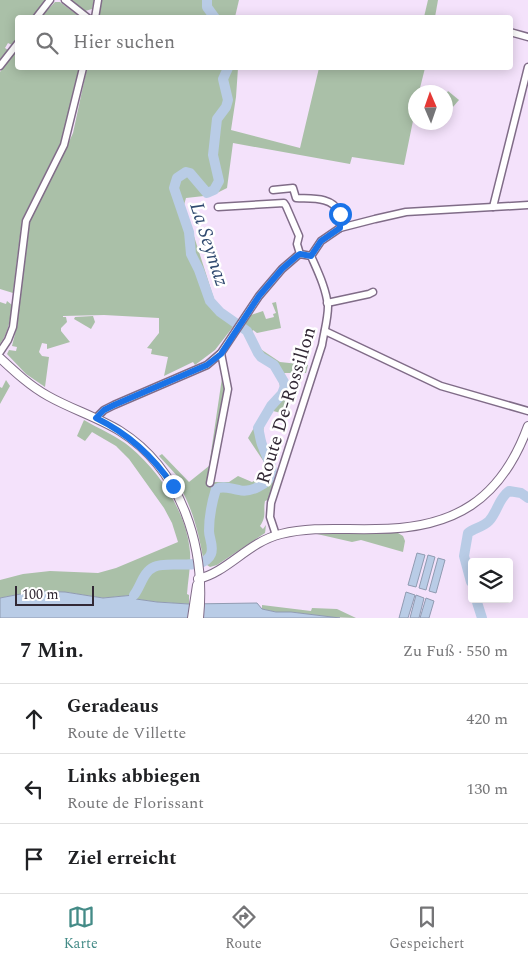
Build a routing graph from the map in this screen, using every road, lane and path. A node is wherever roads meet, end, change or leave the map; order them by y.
1 (50, 0) edge
2 (65, 0) edge
3 (98, 0) edge
4 (38, 15) edge
5 (84, 15) edge
6 (95, 15) edge
7 (513, 33) edge
8 (528, 37) edge
9 (15, 47) edge
10 (0, 66) edge
11 (528, 67) edge
12 (83, 70) edge
13 (272, 190) dead end
14 (528, 205) edge
15 (218, 207) dead end
16 (493, 207) junction
17 (340, 228) junction
18 (300, 254) junction
19 (311, 256) junction
20 (372, 292) dead end
21 (327, 303) junction
22 (325, 331) junction
23 (0, 352) edge
24 (221, 354) junction
25 (0, 358) edge
26 (528, 411) edge
27 (96, 418) junction
28 (528, 426) edge
29 (210, 483) dead end
30 (276, 535) junction
31 (198, 576) junction
32 (197, 597) junction
33 (192, 618) edge
34 (199, 618) edge

1 - 4 street
2 - 5 street
3 - 6 street
7 - 8 street
9 - 10 street
11 - 16 street
12 - 23 street
13 - 17 street
14 - 16 street
15 - 18 street
16 - 17 street
17 - 19 street
18 - 19 street
18 - 24 street
19 - 21 street, Route De-Rossillon
20 - 21 street
21 - 22 street, Route De-Rossillon
22 - 26 street
22 - 30 street, Route De-Rossillon
24 - 27 street
24 - 29 street
25 - 27 main road
27 - 31 main road
28 - 30 main road
30 - 31 main road
31 - 32 main road
32 - 33 main road
32 - 34 main road

